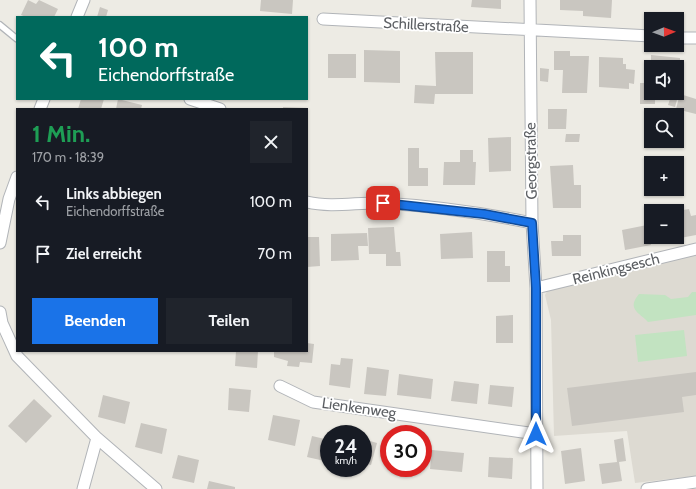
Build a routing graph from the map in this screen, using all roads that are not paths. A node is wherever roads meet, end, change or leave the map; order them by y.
1 (84, 0) edge
2 (530, 0) edge
3 (77, 16) edge
4 (323, 19) dead end
5 (0, 25) edge
6 (529, 31) junction
7 (644, 36) edge
8 (16, 38) edge
9 (684, 38) edge
10 (696, 38) edge
11 (193, 100) edge
12 (217, 108) edge
13 (16, 180) edge
14 (9, 199) edge
15 (308, 202) edge
16 (532, 223) junction
17 (0, 243) edge
18 (696, 249) edge
19 (536, 288) junction
20 (1, 319) edge
21 (280, 386) dead end
22 (536, 434) junction
23 (97, 438) junction
24 (696, 482) edge
25 (83, 489) edge
26 (156, 489) edge
27 (537, 489) edge
28 (647, 489) edge

1 - 3 street
2 - 6 street, Georgstraße
4 - 6 street, Schillerstraße
5 - 8 lane
6 - 7 street
6 - 16 street, Georgstraße
9 - 10 street
11 - 12 street
13 - 14 street
14 - 17 street
15 - 16 street
16 - 19 street, Georgstraße
18 - 19 street, Reinkingsesch
19 - 22 street, Georgstraße
20 - 23 street
21 - 22 street, Lienkenweg
22 - 27 street, Georgstraße
23 - 25 street
23 - 26 street
24 - 28 street

